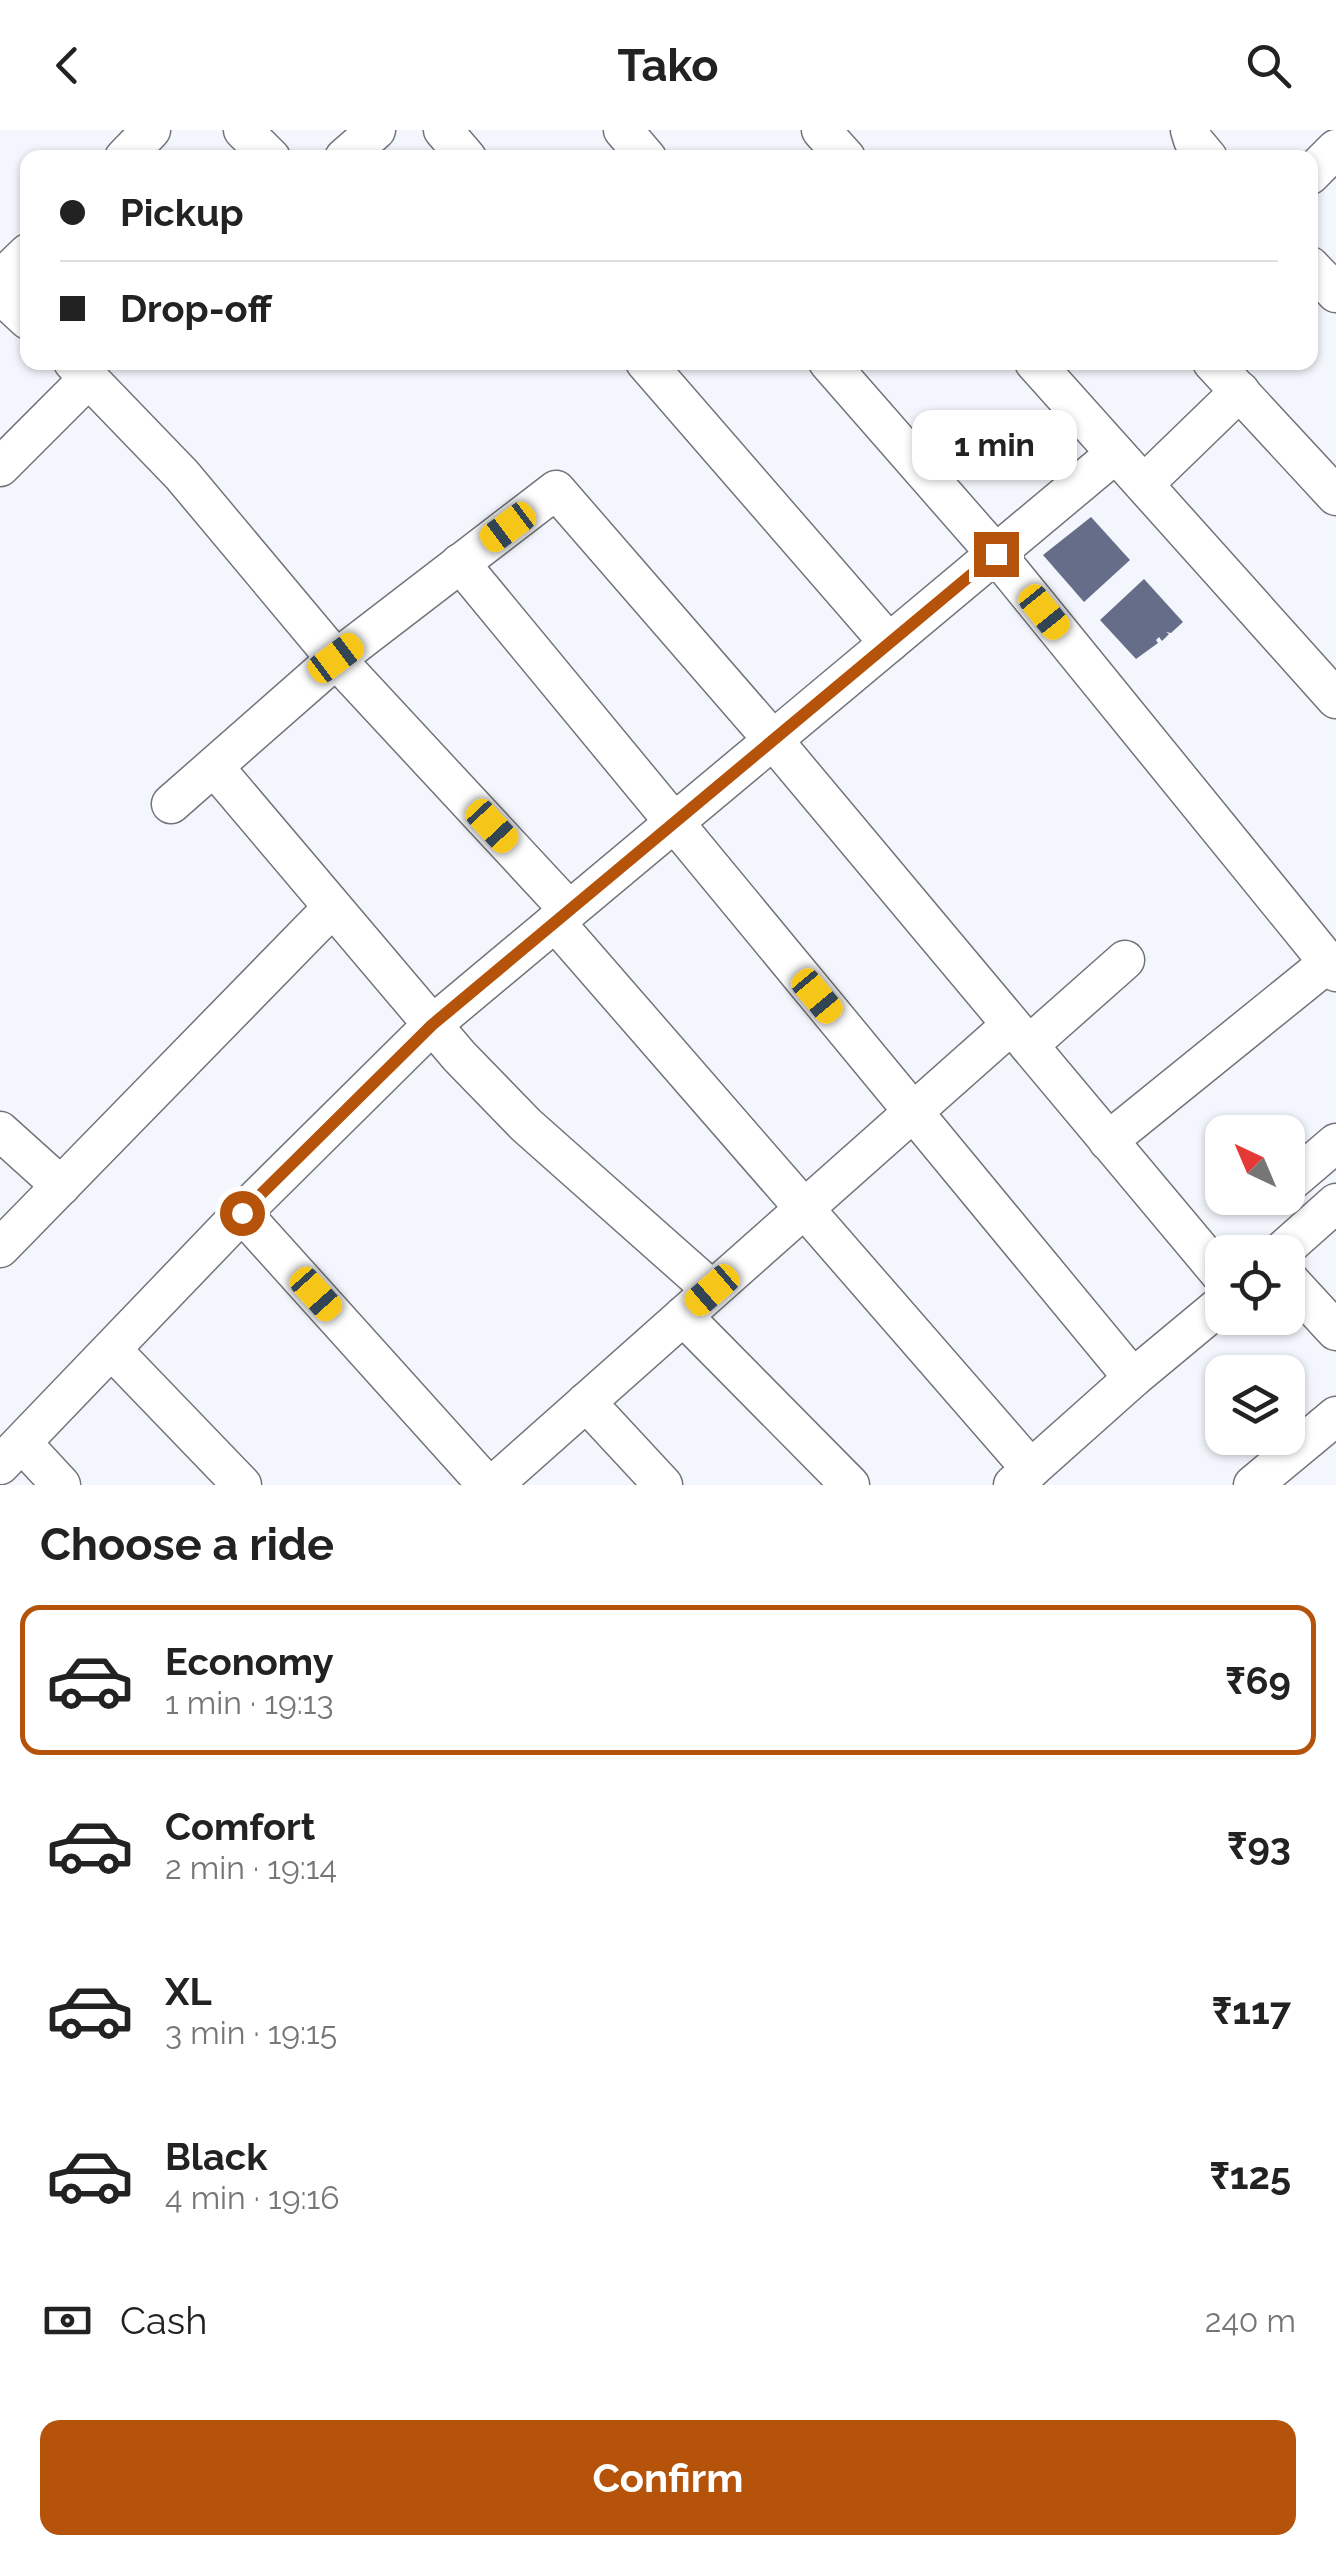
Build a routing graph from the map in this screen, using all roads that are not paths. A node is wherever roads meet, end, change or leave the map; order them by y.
1 (151, 130) edge
2 (243, 130) edge
3 (376, 130) edge
4 (443, 130) edge
5 (1336, 149) edge
6 (132, 150) edge
7 (262, 150) edge
8 (353, 150) edge
9 (460, 150) edge
10 (1318, 167) edge
11 (20, 260) edge
12 (1318, 274) edge
13 (0, 280) edge
14 (1336, 293) edge
15 (0, 294) edge
16 (20, 313) edge
17 (81, 370) edge
18 (652, 370) edge
19 (835, 370) edge
20 (1041, 370) edge
21 (1220, 370) edge
22 (1240, 391) junction
23 (1115, 454) junction
24 (0, 466) edge
25 (1144, 484) junction
26 (1336, 496) edge
27 (996, 554) junction
28 (460, 564) junction
29 (889, 643) junction
30 (336, 658) junction
31 (1331, 683) edge
32 (773, 740) junction
33 (214, 768) junction
34 (172, 804) dead end
35 (674, 822) junction
36 (332, 908) junction
37 (562, 916) junction
38 (1125, 960) dead end
39 (1332, 967) edge
40 (432, 1025) junction
41 (1020, 1035) junction
42 (912, 1113) junction
43 (0, 1130) edge
44 (1108, 1140) junction
45 (1335, 1146) edge
46 (1305, 1170) edge
47 (61, 1186) junction
48 (1336, 1204) edge
49 (805, 1208) junction
50 (242, 1213) junction
51 (1301, 1235) edge
52 (0, 1248) edge
53 (1205, 1256) edge
54 (712, 1290) junction
55 (1305, 1297) edge
56 (683, 1316) junction
57 (1205, 1318) edge
58 (1336, 1331) edge
59 (112, 1350) junction
60 (1133, 1378) junction
61 (586, 1402) junction
62 (1336, 1416) edge
63 (11, 1455) edge
64 (1022, 1477) edge
65 (60, 1485) edge
66 (242, 1485) edge
67 (490, 1485) edge
68 (663, 1485) edge
69 (850, 1485) edge
70 (1253, 1485) edge

1 - 6 street
2 - 7 street
3 - 8 street
4 - 9 street
5 - 10 street
11 - 13 street
12 - 14 street
15 - 16 street
17 - 24 street
17 - 30 street
18 - 29 street
19 - 27 street
20 - 23 street
21 - 22 street
22 - 25 street
22 - 26 street
23 - 25 street
23 - 27 street
25 - 31 street
27 - 29 street
27 - 39 street
28 - 30 street
28 - 32 street
28 - 35 street
29 - 32 street
30 - 33 street
30 - 37 street
32 - 35 street
32 - 41 street
33 - 34 street
33 - 36 street
35 - 37 street
35 - 42 street
36 - 40 street
36 - 47 street
37 - 40 street
37 - 49 street
38 - 41 street
39 - 44 street
40 - 50 street
40 - 54 street
41 - 42 street
41 - 44 street
42 - 49 street
42 - 60 street
43 - 47 street
44 - 53 street
45 - 46 street
47 - 52 street
48 - 51 street
49 - 54 street
49 - 64 street
50 - 59 street
50 - 67 street
54 - 56 street
55 - 58 street
56 - 61 street
56 - 69 street
57 - 60 street
59 - 63 street
59 - 66 street
60 - 64 street
61 - 67 street
61 - 68 street
62 - 70 street
63 - 65 street

